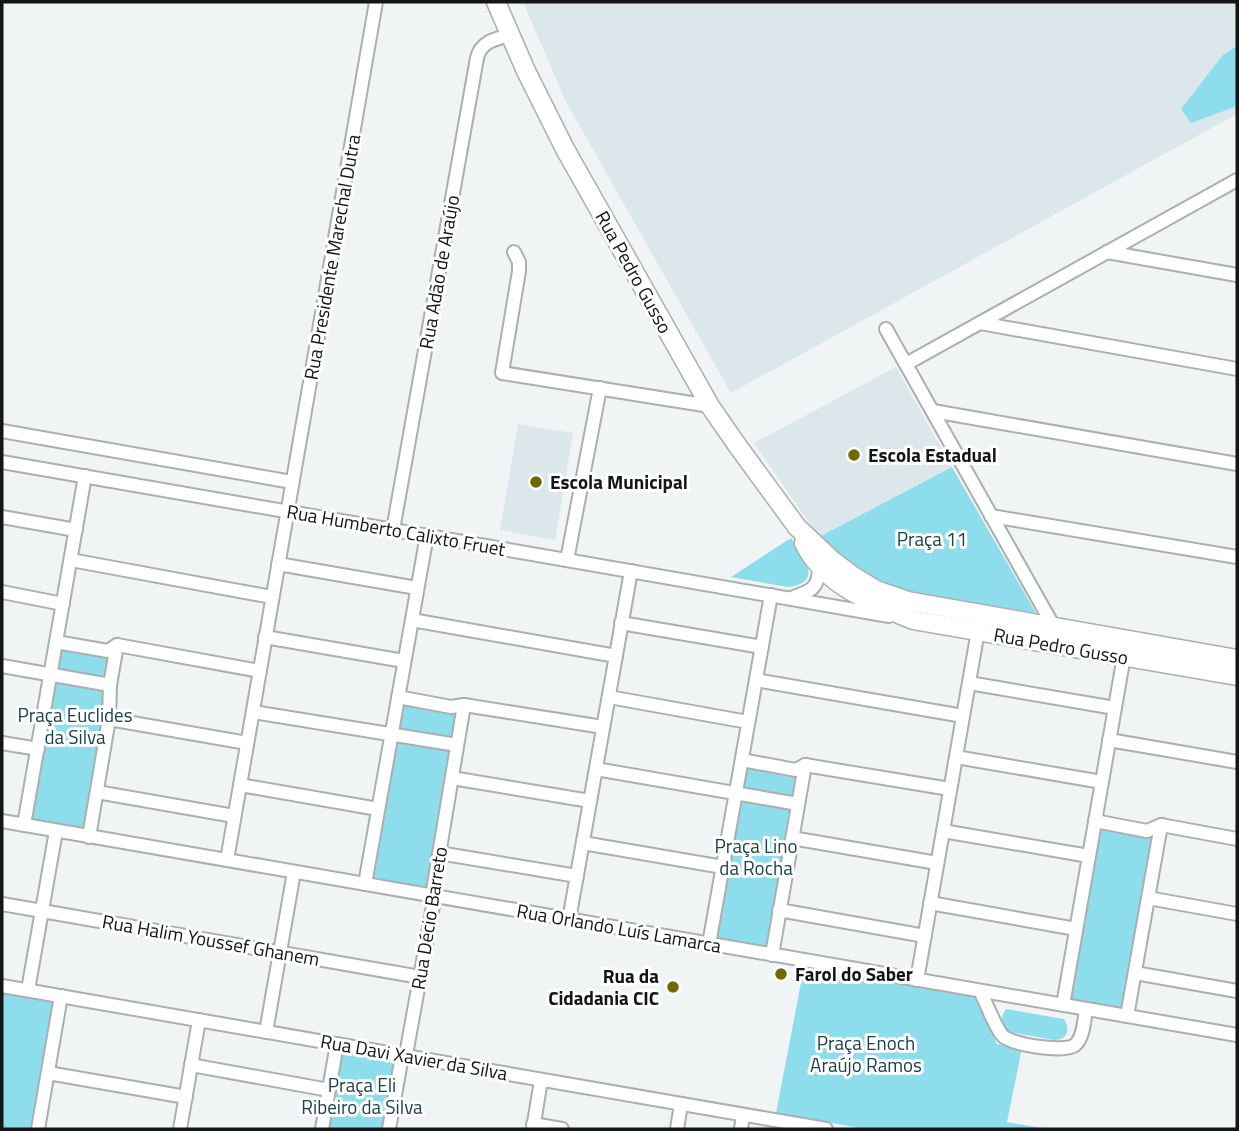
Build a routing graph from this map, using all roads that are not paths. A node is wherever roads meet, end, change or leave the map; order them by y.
1 (376, 2) edge
2 (496, 2) edge
3 (510, 34) junction
4 (1237, 180) edge
5 (514, 252) dead end
6 (1107, 252) junction
7 (1237, 275) edge
8 (980, 323) junction
9 (886, 329) dead end
10 (906, 364) junction
11 (1237, 369) edge
12 (600, 388) junction
13 (710, 406) junction
14 (933, 411) junction
15 (2, 431) edge
16 (2, 462) edge
17 (1237, 464) edge
18 (85, 476) junction
19 (292, 482) junction
20 (287, 511) junction
21 (991, 516) junction
22 (2, 517) edge
23 (797, 527) junction
24 (76, 530) junction
25 (393, 530) junction
26 (426, 535) junction
27 (1237, 557) edge
28 (71, 560) junction
29 (567, 560) junction
30 (278, 564) junction
31 (819, 566) junction
32 (631, 571) junction
33 (417, 588) junction
34 (2, 592) edge
35 (771, 595) junction
36 (272, 597) junction
37 (790, 598) junction
38 (63, 604) junction
39 (412, 620) junction
40 (914, 620) junction
41 (980, 623) junction
42 (621, 624) junction
43 (1052, 635) junction
44 (265, 637) junction
45 (56, 642) junction
46 (117, 645) junction
47 (762, 647) junction
48 (616, 656) junction
49 (1124, 656) junction
50 (1237, 659) edge
51 (404, 662) junction
52 (2, 666) edge
53 (260, 671) junction
54 (51, 675) junction
55 (1237, 676) edge
56 (756, 680) junction
57 (969, 683) junction
58 (110, 685) junction
59 (609, 697) junction
60 (398, 698) junction
61 (464, 705) junction
62 (1115, 708) junction
63 (253, 712) junction
64 (963, 716) junction
65 (110, 719) junction
66 (748, 722) junction
67 (603, 727) junction
68 (391, 735) junction
69 (1109, 740) junction
70 (2, 743) edge
71 (247, 743) junction
72 (457, 746) junction
73 (38, 750) junction
74 (956, 757) junction
75 (742, 760) junction
76 (1237, 762) edge
77 (805, 765) junction
78 (596, 769) junction
79 (452, 778) junction
80 (1102, 782) junction
81 (240, 785) junction
82 (950, 789) junction
83 (97, 792) junction
84 (736, 793) junction
85 (590, 801) junction
86 (798, 804) junction
87 (378, 809) junction
88 (234, 816) junction
89 (2, 821) edge
90 (1095, 821) junction
91 (24, 825) junction
92 (1161, 825) junction
93 (56, 831) junction
94 (943, 831) junction
95 (89, 836) junction
96 (792, 838) junction
97 (1237, 839) edge
98 (583, 844) junction
99 (439, 853) junction
100 (1089, 856) junction
101 (227, 860) junction
102 (937, 863) junction
103 (723, 867) junction
104 (294, 872) junction
105 (577, 876) junction
106 (365, 884) junction
107 (432, 896) junction
108 (1148, 898) junction
109 (930, 903) junction
110 (2, 904) edge
111 (779, 910) junction
112 (42, 911) junction
113 (1237, 914) edge
114 (569, 920) junction
115 (1076, 929) junction
116 (925, 936) junction
117 (709, 944) junction
118 (280, 952) junction
119 (772, 954) junction
120 (1135, 973) junction
121 (420, 976) junction
122 (917, 980) junction
123 (2, 986) edge
124 (28, 990) junction
125 (981, 991) junction
126 (1237, 991) edge
127 (61, 996) junction
128 (1063, 1005) junction
129 (1086, 1009) junction
130 (1127, 1016) junction
131 (199, 1020) junction
132 (266, 1032) junction
133 (1237, 1035) edge
134 (337, 1044) junction
135 (402, 1055) junction
136 (191, 1065) junction
137 (48, 1073) junction
138 (541, 1080) junction
139 (329, 1090) junction
140 (186, 1097) junction
141 (681, 1104) junction
142 (743, 1115) junction
143 (533, 1127) edge
144 (38, 1129) edge
145 (180, 1129) edge
146 (322, 1129) edge
147 (389, 1129) edge
148 (562, 1129) edge
149 (677, 1129) edge
150 (741, 1129) edge
151 (826, 1129) edge

1 - 19 street, Rua Presidente Marechal Dutra
2 - 3 main road, Rua Pedro Gusso
3 - 13 main road, Rua Pedro Gusso
3 - 25 street, Rua Adão de Araújo
4 - 6 street
5 - 12 street
6 - 7 street
6 - 8 street
8 - 10 street
8 - 11 street
9 - 10 street
10 - 14 street
12 - 13 street
12 - 29 street
13 - 23 main road, Rua Pedro Gusso
14 - 17 street
14 - 21 street
15 - 19 street
16 - 18 street, Rua Humberto Calixto Fruet
18 - 20 street, Rua Humberto Calixto Fruet
18 - 24 street
19 - 20 street, Rua Presidente Marechal Dutra
20 - 25 street, Rua Humberto Calixto Fruet
20 - 30 street, Rua Presidente Marechal Dutra
21 - 27 street
21 - 43 street
22 - 24 street
23 - 31 main road, Rua Pedro Gusso
23 - 41 main road, Rua Pedro Gusso
24 - 28 street
25 - 26 street, Rua Humberto Calixto Fruet
26 - 29 street, Rua Humberto Calixto Fruet
26 - 33 street
28 - 36 street
28 - 38 street
29 - 32 street, Rua Humberto Calixto Fruet
30 - 33 street
30 - 36 street, Rua Presidente Marechal Dutra
31 - 37 street
31 - 40 main road, Rua Pedro Gusso
32 - 35 street, Rua Humberto Calixto Fruet
32 - 42 street
33 - 39 street
34 - 38 street
35 - 37 street, Rua Humberto Calixto Fruet
35 - 47 street
36 - 44 street, Rua Presidente Marechal Dutra
37 - 40 street, Rua Humberto Calixto Fruet
38 - 45 street
39 - 48 street
39 - 51 street
40 - 41 main road, Rua Pedro Gusso
41 - 43 main road, Rua Pedro Gusso
41 - 57 street
42 - 47 street
42 - 48 street
43 - 49 main road, Rua Pedro Gusso
43 - 50 main road, Rua Pedro Gusso
44 - 51 street
44 - 53 street, Rua Presidente Marechal Dutra
45 - 46 street
45 - 54 street
46 - 53 street
46 - 58 street
47 - 56 street
48 - 59 street
49 - 55 main road, Rua Pedro Gusso
49 - 62 street
51 - 60 street
52 - 54 street
53 - 63 street, Rua Presidente Marechal Dutra
54 - 58 street
54 - 73 street
56 - 64 street
56 - 66 street
57 - 62 street
57 - 64 street
58 - 65 street
59 - 66 street
59 - 67 street
60 - 61 street
60 - 68 street
61 - 67 street
61 - 72 street, Rua Décio Barreto
62 - 69 street
63 - 68 street
63 - 71 street, Rua Presidente Marechal Dutra
64 - 74 street
65 - 71 street
65 - 83 street
66 - 75 street
67 - 78 street
68 - 72 street
68 - 87 street
69 - 76 street
69 - 80 street
70 - 73 street
71 - 81 street, Rua Presidente Marechal Dutra
72 - 79 street, Rua Décio Barreto
73 - 91 street
74 - 80 street
74 - 82 street
75 - 77 street
75 - 84 street
77 - 82 street
77 - 86 street
78 - 84 street
78 - 85 street
79 - 85 street
79 - 99 street, Rua Décio Barreto
80 - 90 street
81 - 87 street
81 - 88 street, Rua Presidente Marechal Dutra
82 - 94 street
83 - 88 street
83 - 95 street
84 - 86 street
84 - 103 street
85 - 98 street
86 - 96 street
87 - 106 street
88 - 101 street, Rua Presidente Marechal Dutra
89 - 91 street, Rua Orlando Luís Lamarca
90 - 92 street
90 - 100 street
91 - 93 street, Rua Orlando Luís Lamarca
92 - 97 street
92 - 108 street
93 - 95 street, Rua Orlando Luís Lamarca
93 - 112 street
94 - 100 street
94 - 102 street
95 - 101 street, Rua Orlando Luís Lamarca
96 - 102 street
96 - 111 street
98 - 103 street
98 - 105 street
99 - 105 street
99 - 107 street, Rua Décio Barreto
100 - 115 street
101 - 104 street, Rua Orlando Luís Lamarca
102 - 109 street
103 - 117 street
104 - 106 street, Rua Orlando Luís Lamarca
104 - 118 street
105 - 114 street
106 - 107 street, Rua Orlando Luís Lamarca
107 - 114 street, Rua Orlando Luís Lamarca
107 - 121 street, Rua Décio Barreto
108 - 113 street
108 - 120 street
109 - 115 street
109 - 116 street
110 - 112 street, Rua Halim Youssef Ghanem
111 - 116 street
111 - 119 street
112 - 118 street, Rua Halim Youssef Ghanem
112 - 124 street
114 - 117 street, Rua Orlando Luís Lamarca
115 - 128 street
116 - 122 street
117 - 119 street, Rua Orlando Luís Lamarca
118 - 121 street, Rua Halim Youssef Ghanem
118 - 132 street
119 - 122 street, Rua Orlando Luís Lamarca
120 - 126 street
120 - 130 street
121 - 135 street, Rua Décio Barreto
122 - 125 street, Rua Orlando Luís Lamarca
123 - 124 street, Rua Davi Xavier da Silva
124 - 127 street, Rua Davi Xavier da Silva
125 - 128 street, Rua Orlando Luís Lamarca
125 - 129 street
127 - 131 street, Rua Davi Xavier da Silva
127 - 137 street
128 - 129 street, Rua Orlando Luís Lamarca
129 - 130 street, Rua Orlando Luís Lamarca
130 - 133 street, Rua Orlando Luís Lamarca
131 - 132 street, Rua Davi Xavier da Silva
131 - 136 street
132 - 134 street, Rua Davi Xavier da Silva
134 - 135 street, Rua Davi Xavier da Silva
134 - 139 street
135 - 138 street, Rua Davi Xavier da Silva
135 - 147 street, Rua Décio Barreto
136 - 139 street
136 - 140 street
137 - 140 street
137 - 144 street
138 - 141 street, Rua Davi Xavier da Silva
138 - 143 street
139 - 146 street
140 - 145 street
141 - 142 street, Rua Davi Xavier da Silva
141 - 149 street
142 - 150 street
142 - 151 street, Rua Davi Xavier da Silva
143 - 148 street

